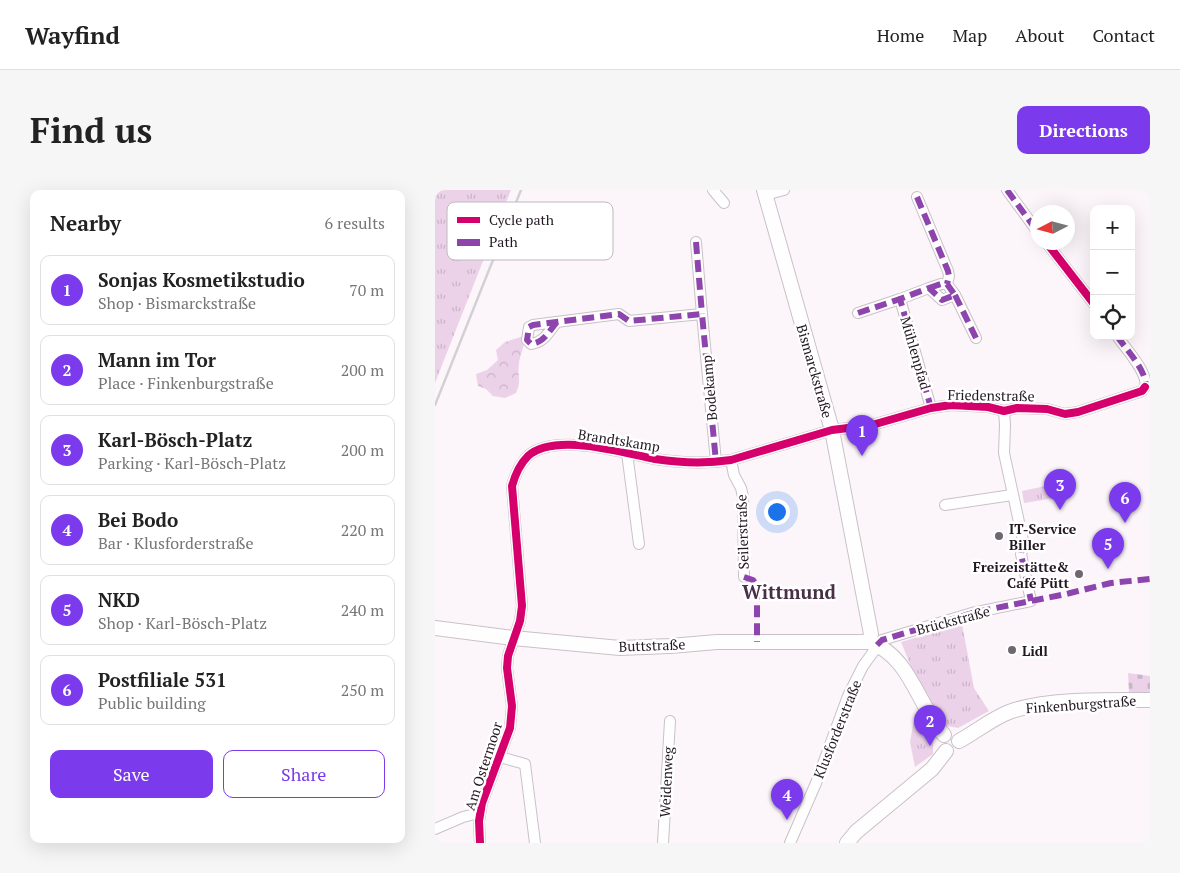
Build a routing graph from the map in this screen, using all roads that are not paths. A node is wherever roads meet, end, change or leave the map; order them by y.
1 (713, 190) edge
2 (785, 190) edge
3 (1007, 190) edge
4 (765, 192) edge
5 (917, 197) dead end
6 (724, 203) dead end
7 (1030, 221) edge
8 (697, 242) dead end
9 (1052, 250) edge
10 (947, 284) junction
11 (929, 288) junction
12 (955, 295) junction
13 (900, 299) junction
14 (1090, 299) edge
15 (858, 313) dead end
16 (702, 314) junction
17 (557, 322) dead end
18 (976, 338) dead end
19 (1120, 340) edge
20 (931, 408) junction
21 (1004, 410) junction
22 (832, 430) junction
23 (627, 453) junction
24 (731, 460) junction
25 (716, 462) junction
26 (1013, 495) junction
27 (945, 505) dead end
28 (639, 544) dead end
29 (744, 577) dead end
30 (435, 628) edge
31 (513, 638) junction
32 (873, 643) junction
33 (1150, 700) edge
34 (669, 721) dead end
35 (944, 735) junction
36 (959, 741) junction
37 (946, 751) junction
38 (500, 757) junction
39 (479, 813) junction
40 (435, 829) edge
41 (480, 843) edge
42 (535, 843) edge
43 (663, 843) edge
44 (790, 843) edge
45 (847, 843) edge

1 - 6 street
2 - 4 street
3 - 7 street
4 - 22 street, Bismarckstraße
5 - 10 street
8 - 16 street, Bodekamp
9 - 14 street
10 - 11 street, Mühlenpfad
10 - 12 street
11 - 12 street
11 - 13 street, Mühlenpfad
12 - 18 street
13 - 15 street, Mühlenpfad
13 - 20 street, Mühlenpfad
16 - 17 street
16 - 25 street, Bodekamp
19 - 21 street, Friedenstraße
20 - 21 street, Friedenstraße
20 - 22 street, Friedenstraße
21 - 26 street
22 - 24 street, Brandtskamp
22 - 32 street, Bismarckstraße
23 - 25 street, Brandtskamp
23 - 28 street, Brandtskamp
23 - 31 street, Brandtskamp
24 - 25 street, Brandtskamp
24 - 29 street, Seilerstraße
26 - 27 street
26 - 32 street, Brückstraße
30 - 31 street, Buttstraße
31 - 32 street, Buttstraße
31 - 38 street, Am Ostermoor
32 - 35 street
32 - 44 street, Klusforderstraße
33 - 36 street, Finkenburgstraße
34 - 43 street, Weidenweg
35 - 36 street
35 - 37 street
36 - 37 street, Finkenburgstraße
37 - 45 street, Finkenburgstraße
38 - 39 street, Am Ostermoor
38 - 42 street
39 - 40 street
39 - 41 street, Am Ostermoor

